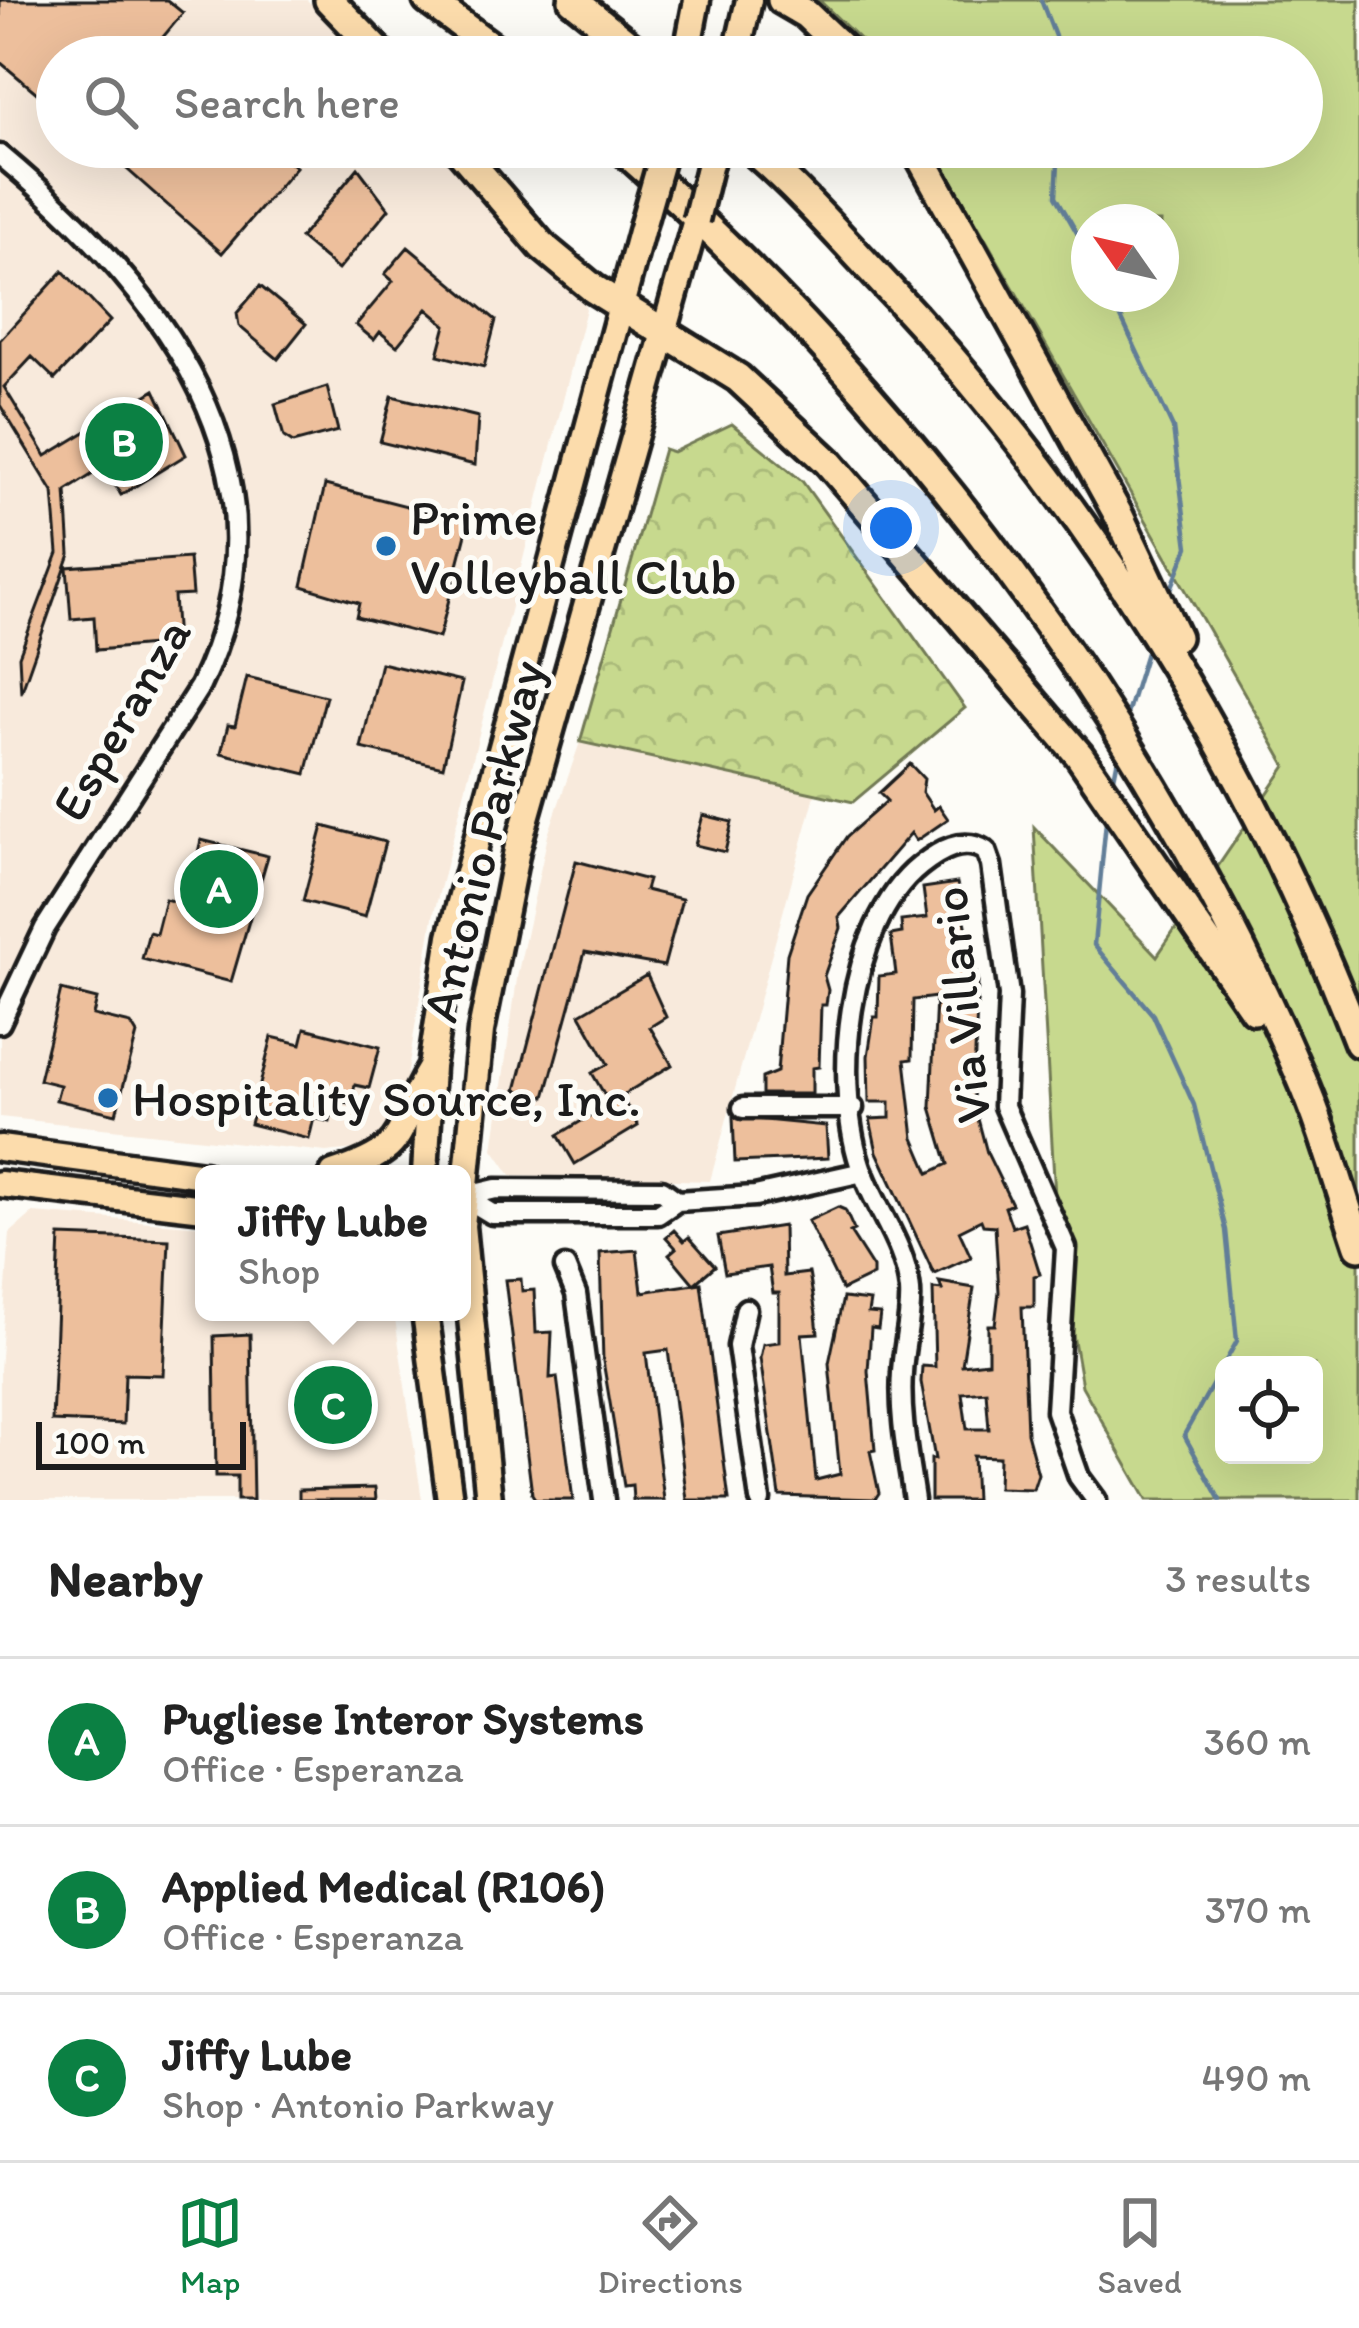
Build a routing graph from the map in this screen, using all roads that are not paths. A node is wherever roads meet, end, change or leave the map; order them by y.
1 (329, 0) edge
2 (428, 0) edge
3 (573, 0) edge
4 (697, 0) edge
5 (748, 0) edge
6 (782, 0) edge
7 (364, 36) edge
8 (477, 36) edge
9 (618, 36) edge
10 (691, 36) edge
11 (740, 36) edge
12 (829, 36) edge
13 (0, 155) edge
14 (475, 168) edge
15 (643, 168) edge
16 (658, 168) edge
17 (708, 168) edge
18 (769, 168) edge
19 (927, 168) edge
20 (620, 304) junction
21 (664, 329) junction
22 (1250, 799) junction
23 (0, 1023) edge
24 (1359, 1043) edge
25 (431, 1066) junction
26 (1302, 1077) junction
27 (743, 1108) dead end
28 (853, 1108) junction
29 (0, 1148) edge
30 (363, 1165) edge
31 (425, 1165) edge
32 (466, 1165) edge
33 (862, 1172) junction
34 (195, 1174) edge
35 (0, 1184) edge
36 (471, 1202) edge
37 (195, 1207) edge
38 (1359, 1246) edge
39 (565, 1267) dead end
40 (746, 1310) dead end
41 (423, 1321) edge
42 (468, 1321) edge
43 (450, 1500) edge
44 (489, 1500) edge
45 (604, 1500) edge
46 (760, 1500) edge
47 (914, 1500) edge
48 (1096, 1500) edge

1 - 7 highway
2 - 8 highway
3 - 9 highway
4 - 10 main road
5 - 11 main road
6 - 12 highway
13 - 23 street, Esperanza
14 - 20 highway
15 - 26 highway
16 - 20 main road, Antonio Parkway, bridge
17 - 21 main road, Antonio Parkway, bridge
18 - 22 highway
19 - 22 highway
20 - 21 highway
20 - 25 main road, Antonio Parkway
21 - 26 highway
21 - 32 main road, Antonio Parkway
22 - 24 highway
25 - 30 main road
25 - 31 main road, Antonio Parkway
26 - 38 highway
27 - 28 street
28 - 33 street
28 - 48 street, Via Villario
29 - 34 main road
33 - 36 street
33 - 47 street
35 - 37 main road
39 - 45 street
40 - 46 street
41 - 43 main road
42 - 44 main road, Antonio Parkway

